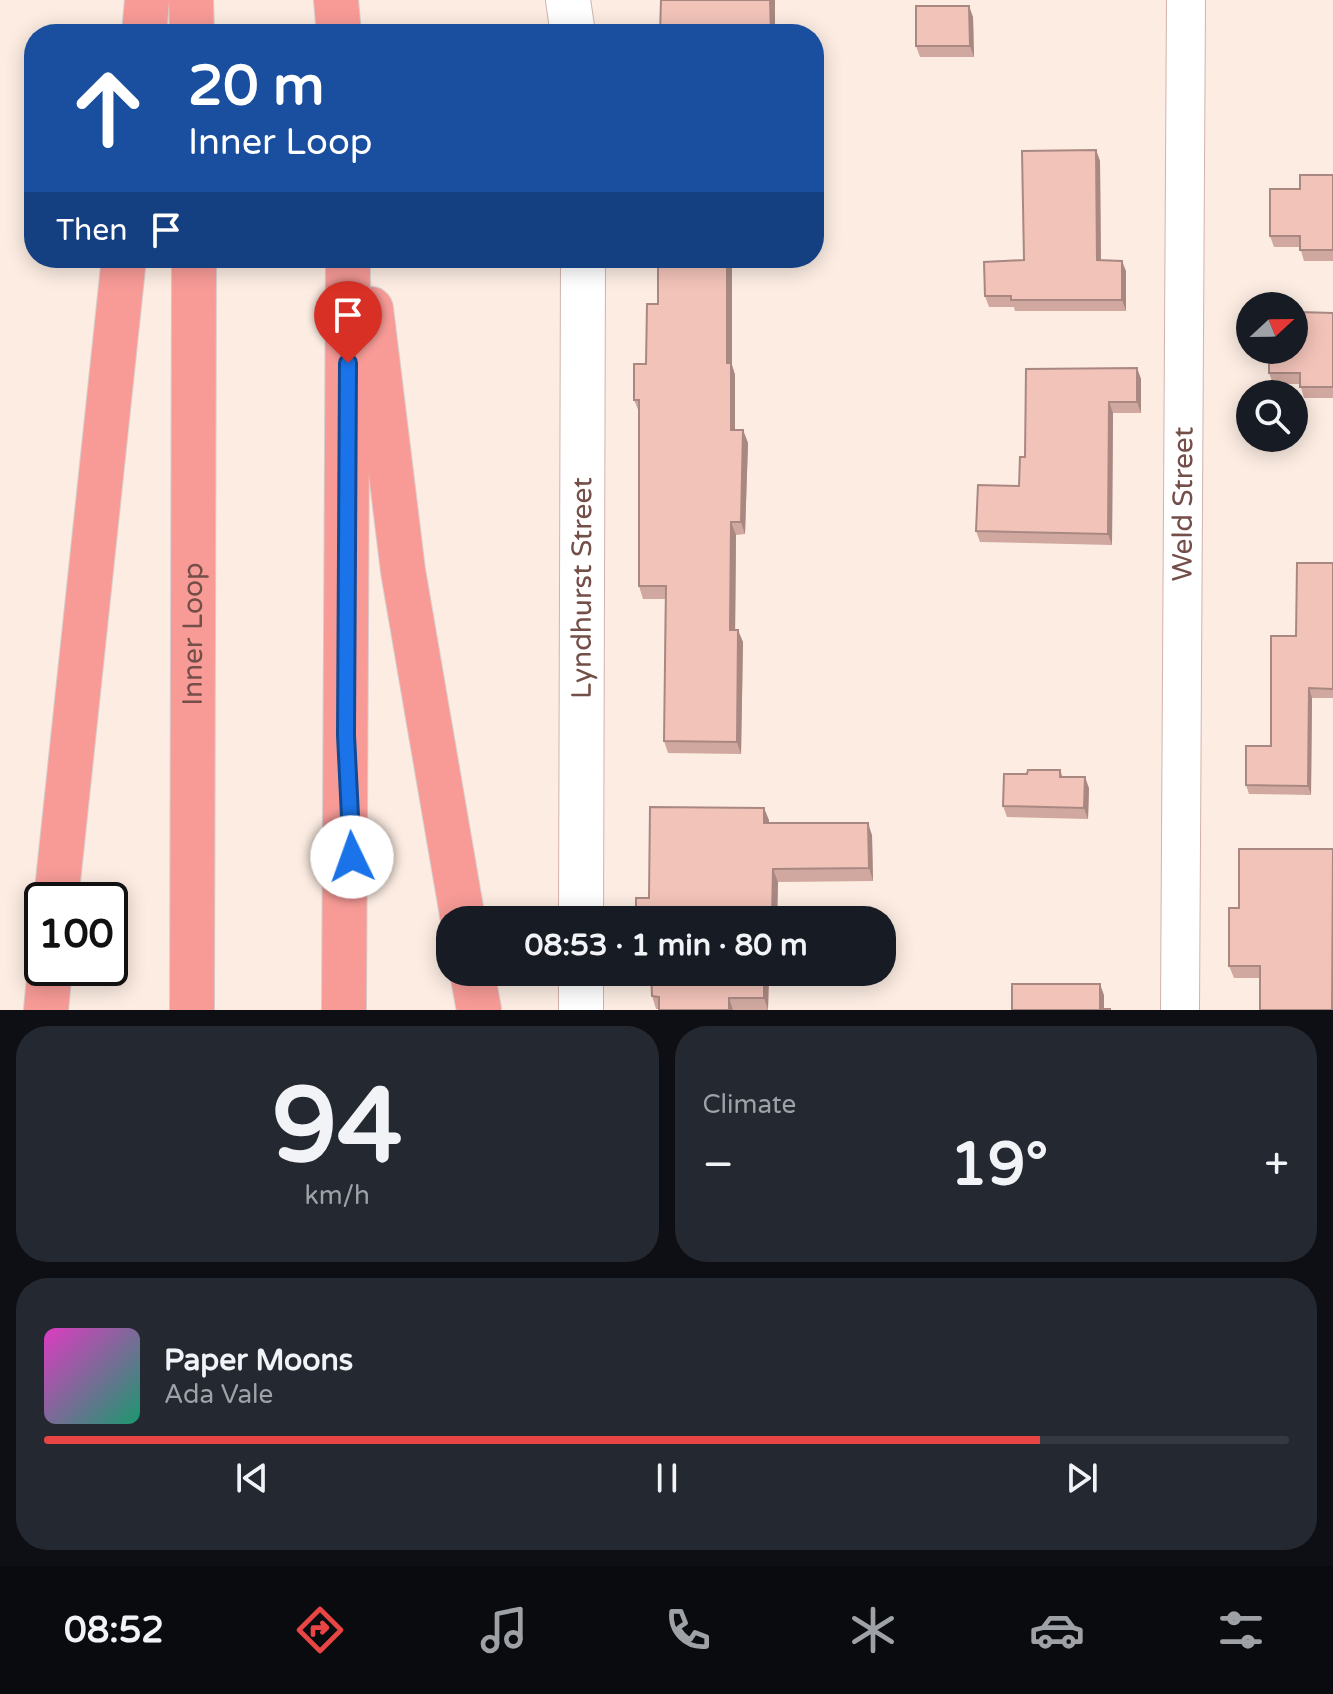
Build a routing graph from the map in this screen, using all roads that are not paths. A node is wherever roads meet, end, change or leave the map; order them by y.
1 (147, 0) edge
2 (191, 0) edge
3 (336, 0) edge
4 (568, 0) edge
5 (1186, 0) edge
6 (145, 24) edge
7 (192, 24) edge
8 (338, 24) edge
9 (572, 24) edge
10 (123, 268) edge
11 (194, 268) edge
12 (348, 268) edge
13 (366, 268) edge
14 (583, 268) edge
15 (346, 735) junction
16 (58, 882) edge
17 (461, 906) edge
18 (581, 906) edge
19 (48, 986) edge
20 (475, 986) edge
21 (581, 986) edge
22 (46, 1010) edge
23 (194, 1010) edge
24 (344, 1010) edge
25 (359, 1010) edge
26 (479, 1010) edge
27 (581, 1010) edge
28 (1180, 1010) edge

1 - 6 highway
2 - 7 highway
3 - 8 highway
4 - 9 street
5 - 28 street, Weld Street
10 - 16 highway
11 - 23 highway, Inner Loop
12 - 15 highway
13 - 17 highway
14 - 18 street, Lyndhurst Street
15 - 24 highway
15 - 25 highway
19 - 22 highway
20 - 26 highway
21 - 27 street

